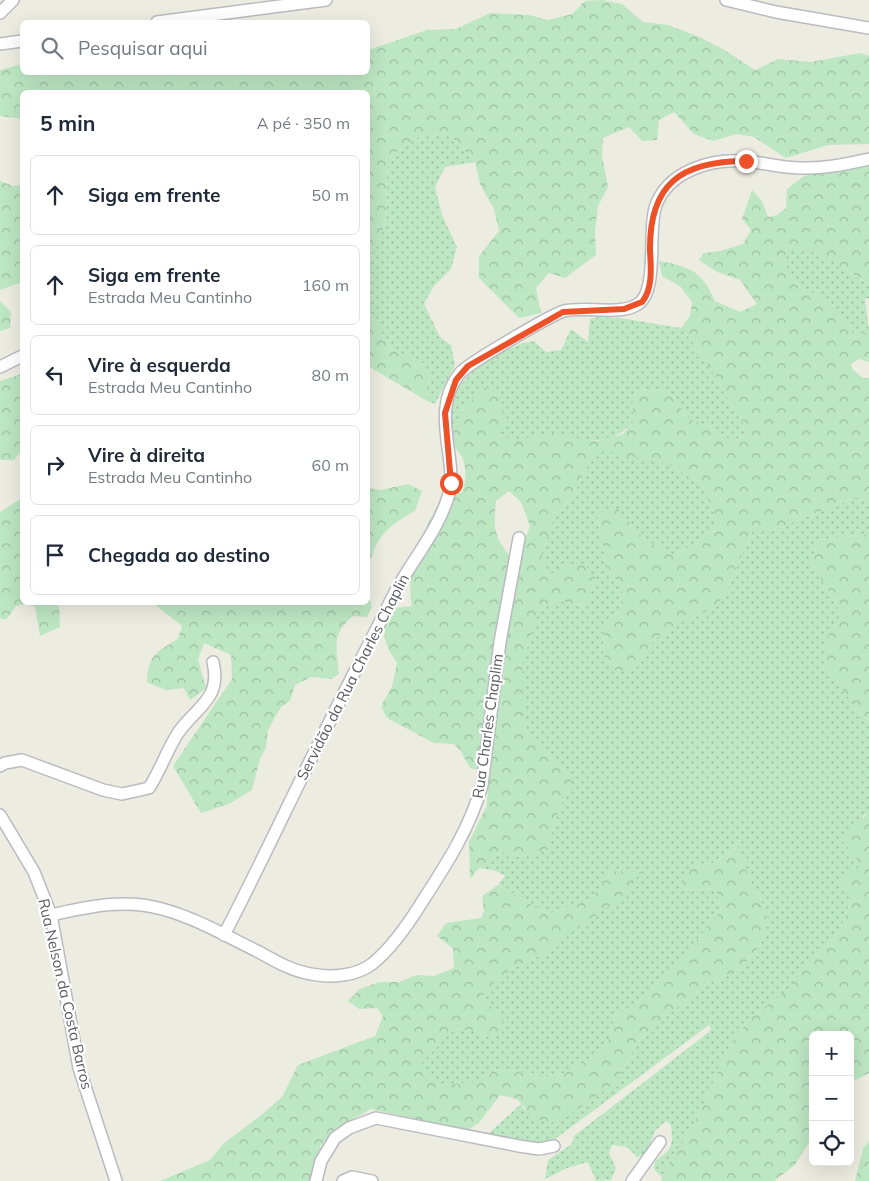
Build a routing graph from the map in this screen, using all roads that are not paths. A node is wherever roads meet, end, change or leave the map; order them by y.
1 (13, 0) edge
2 (326, 0) edge
3 (726, 0) edge
4 (0, 13) edge
5 (172, 20) edge
6 (869, 28) edge
7 (20, 41) edge
8 (0, 44) edge
9 (869, 159) edge
10 (20, 357) edge
11 (0, 367) edge
12 (519, 538) dead end
13 (213, 662) dead end
14 (0, 766) edge
15 (0, 814) edge
16 (51, 915) junction
17 (224, 934) junction
18 (660, 1142) dead end
19 (554, 1146) dead end
20 (116, 1181) edge
21 (316, 1181) edge
22 (343, 1181) edge
23 (372, 1181) edge
24 (632, 1181) edge

1 - 4 street
2 - 5 street
3 - 6 street
7 - 8 street
9 - 17 street, Servidão da Rua Charles Chaplin
10 - 11 street
12 - 17 street, Rua Charles Chaplim
13 - 14 street
15 - 16 street, Rua Nelson da Costa Barros
16 - 17 street, Rua Charles Chaplim
16 - 20 street, Rua Nelson da Costa Barros
18 - 24 street
19 - 21 street
22 - 23 street

